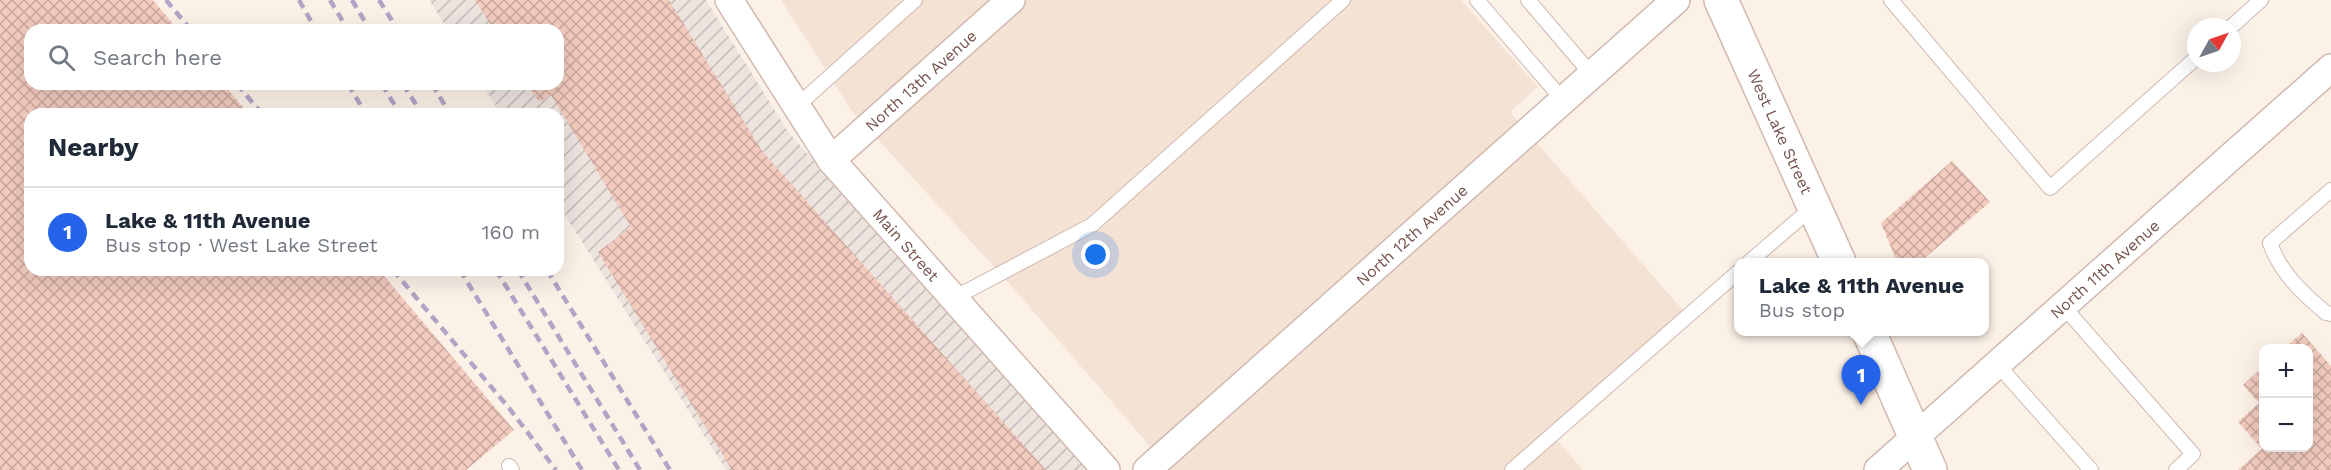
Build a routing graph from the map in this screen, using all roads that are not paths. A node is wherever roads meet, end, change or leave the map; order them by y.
1 (729, 0) edge
2 (915, 0) edge
3 (1343, 0) edge
4 (1478, 0) edge
5 (1530, 0) edge
6 (1676, 0) edge
7 (1721, 0) edge
8 (1891, 0) edge
9 (2261, 0) edge
10 (1002, 3) edge
11 (2241, 18) edge
12 (2187, 66) edge
13 (2331, 68) edge
14 (1592, 75) junction
15 (1563, 100) junction
16 (797, 106) junction
17 (831, 160) junction
18 (2331, 190) edge
19 (1814, 206) junction
20 (1754, 258) edge
21 (1837, 258) edge
22 (1734, 276) edge
23 (954, 298) junction
24 (2063, 306) junction
25 (2331, 314) edge
26 (1871, 336) edge
27 (1997, 364) junction
28 (1915, 437) junction
29 (1106, 470) edge
30 (1147, 470) edge
31 (1512, 470) edge
32 (1878, 470) edge
33 (1930, 470) edge
34 (2091, 470) edge
35 (2176, 470) edge

1 - 16 street, Main Street
2 - 16 lane
3 - 23 lane
4 - 15 lane
5 - 14 lane
6 - 14 street, North 12th Avenue
7 - 19 main road, West Lake Street
8 - 12 lane
9 - 11 lane
10 - 17 street, North 13th Avenue
13 - 24 street, North 11th Avenue
14 - 15 street, North 12th Avenue
15 - 30 street, North 12th Avenue
16 - 17 street, Main Street
17 - 23 street, Main Street
18 - 25 lane
19 - 20 lane
19 - 21 main road, West Lake Street
22 - 31 lane
23 - 29 street, Main Street
24 - 27 street, North 11th Avenue
24 - 35 lane
26 - 28 main road
27 - 28 street, North 11th Avenue
27 - 34 lane
28 - 32 street, North 11th Avenue
28 - 33 main road

